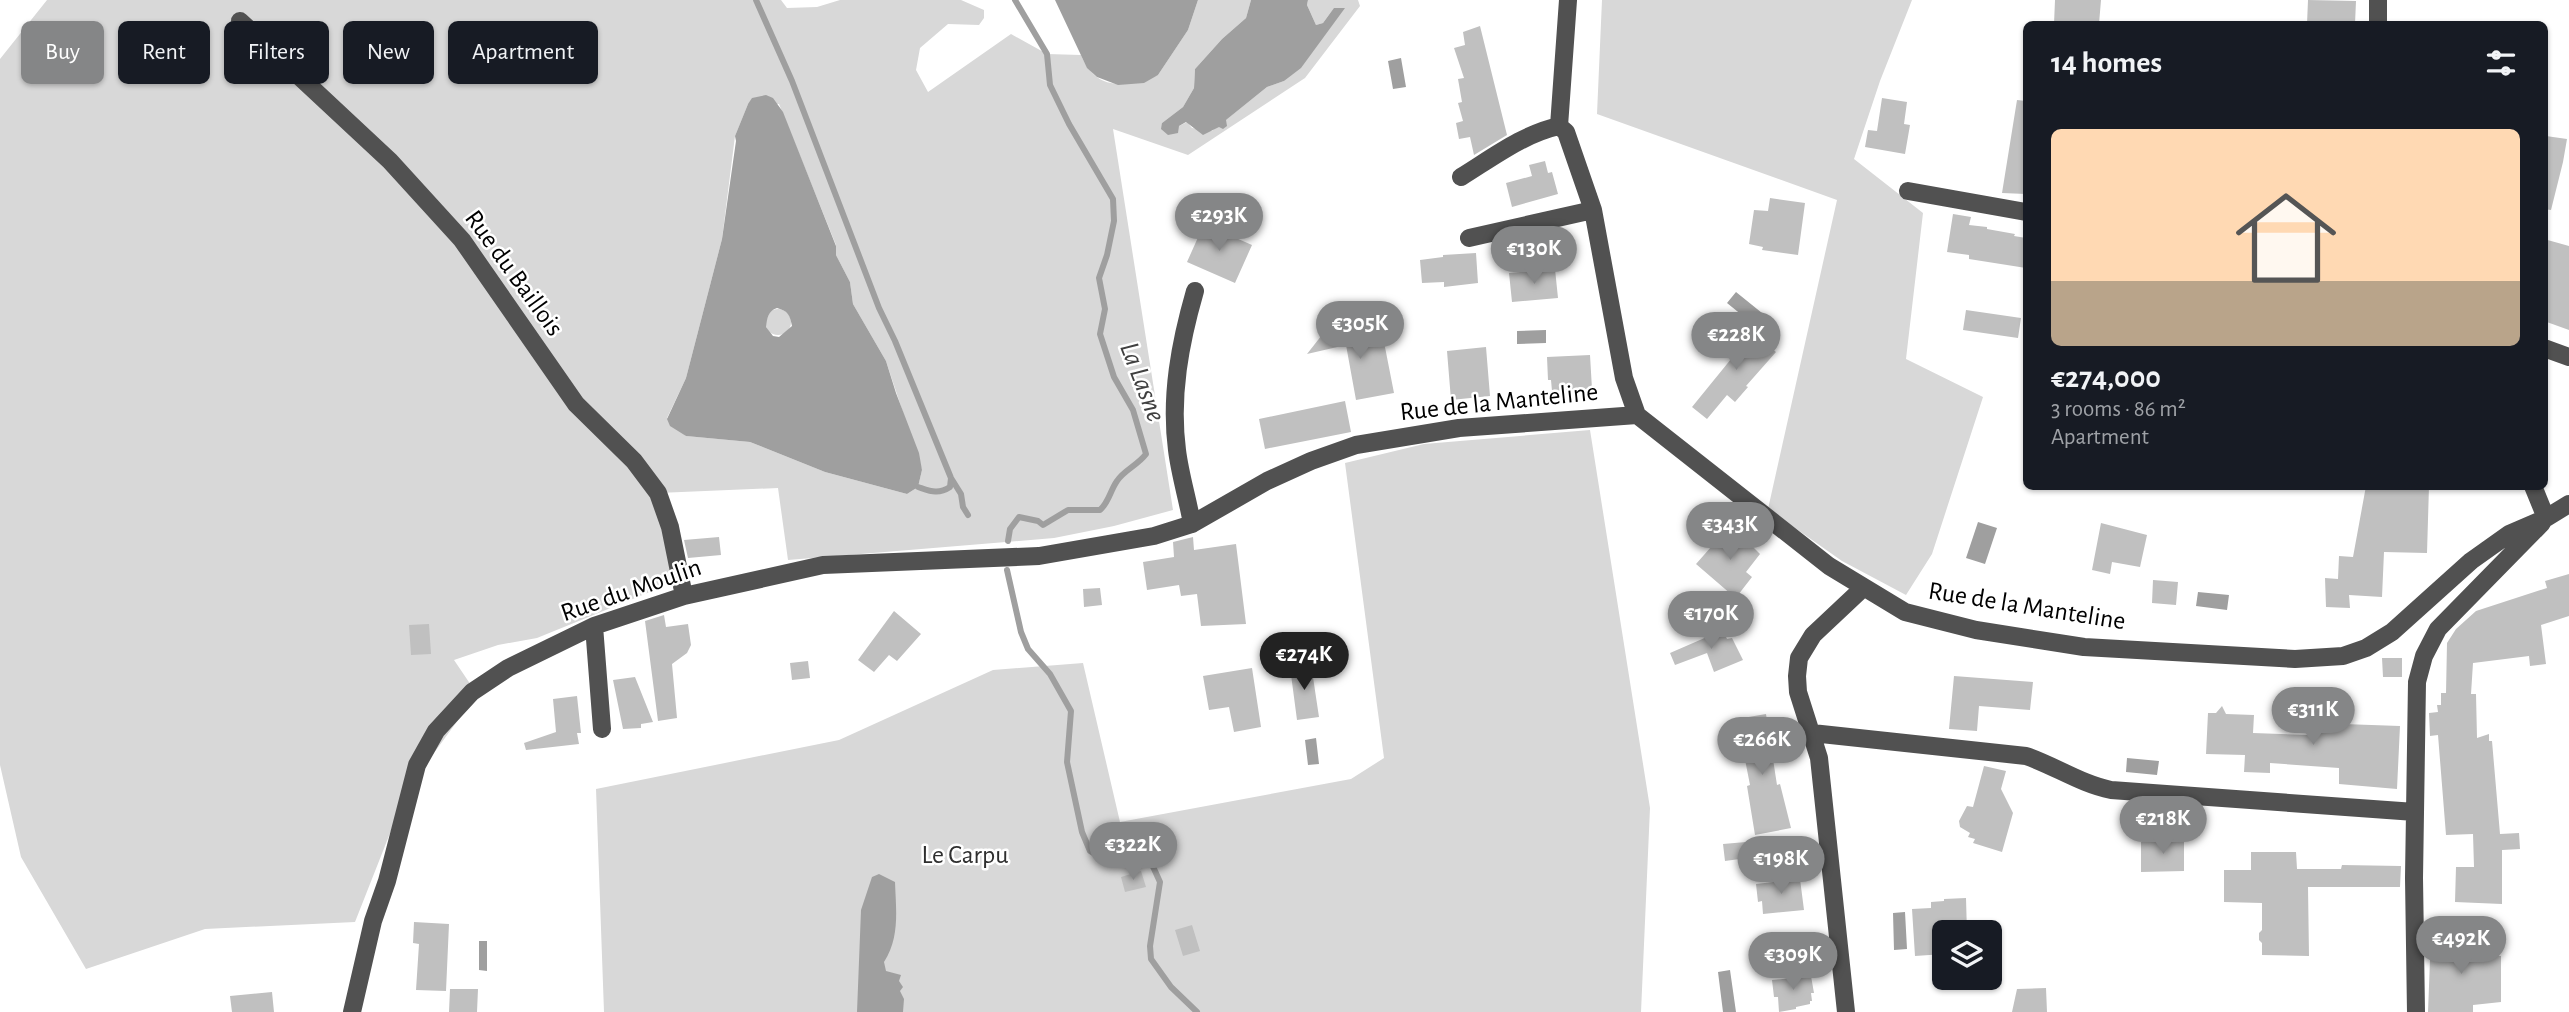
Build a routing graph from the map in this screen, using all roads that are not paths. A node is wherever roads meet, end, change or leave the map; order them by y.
1 (1568, 0) edge
2 (2378, 0) edge
3 (2378, 21) edge
4 (308, 84) edge
5 (1559, 126) junction
6 (1461, 177) dead end
7 (1909, 191) dead end
8 (1592, 210) junction
9 (2023, 211) edge
10 (1469, 238) dead end
11 (1195, 291) dead end
12 (2548, 349) edge
13 (2569, 357) edge
14 (1637, 415) junction
15 (2535, 490) edge
16 (2569, 504) edge
17 (2546, 518) junction
18 (1192, 524) junction
19 (1039, 556) joint
20 (1863, 588) junction
21 (684, 596) junction
22 (594, 626) junction
23 (602, 729) dead end
24 (1812, 733) junction
25 (2415, 812) junction
26 (352, 1012) edge
27 (1846, 1012) edge
28 (2416, 1012) edge

1 - 5 street
2 - 3 street
4 - 21 street, Rue du Baillois
5 - 6 street
5 - 8 street
7 - 9 street
8 - 10 street
8 - 14 street
11 - 18 street
12 - 13 street
14 - 18 street, Rue de la Manteline
14 - 20 street, Rue de la Manteline
15 - 17 street
16 - 17 street
17 - 20 street, Rue de la Manteline
17 - 25 street
18 - 19 street, Rue de la Manteline
19 - 21 street, Rue du Moulin
20 - 24 street
21 - 22 street, Rue du Moulin
22 - 23 street
22 - 26 street, Rue du Moulin
24 - 25 street
24 - 27 street
25 - 28 street

